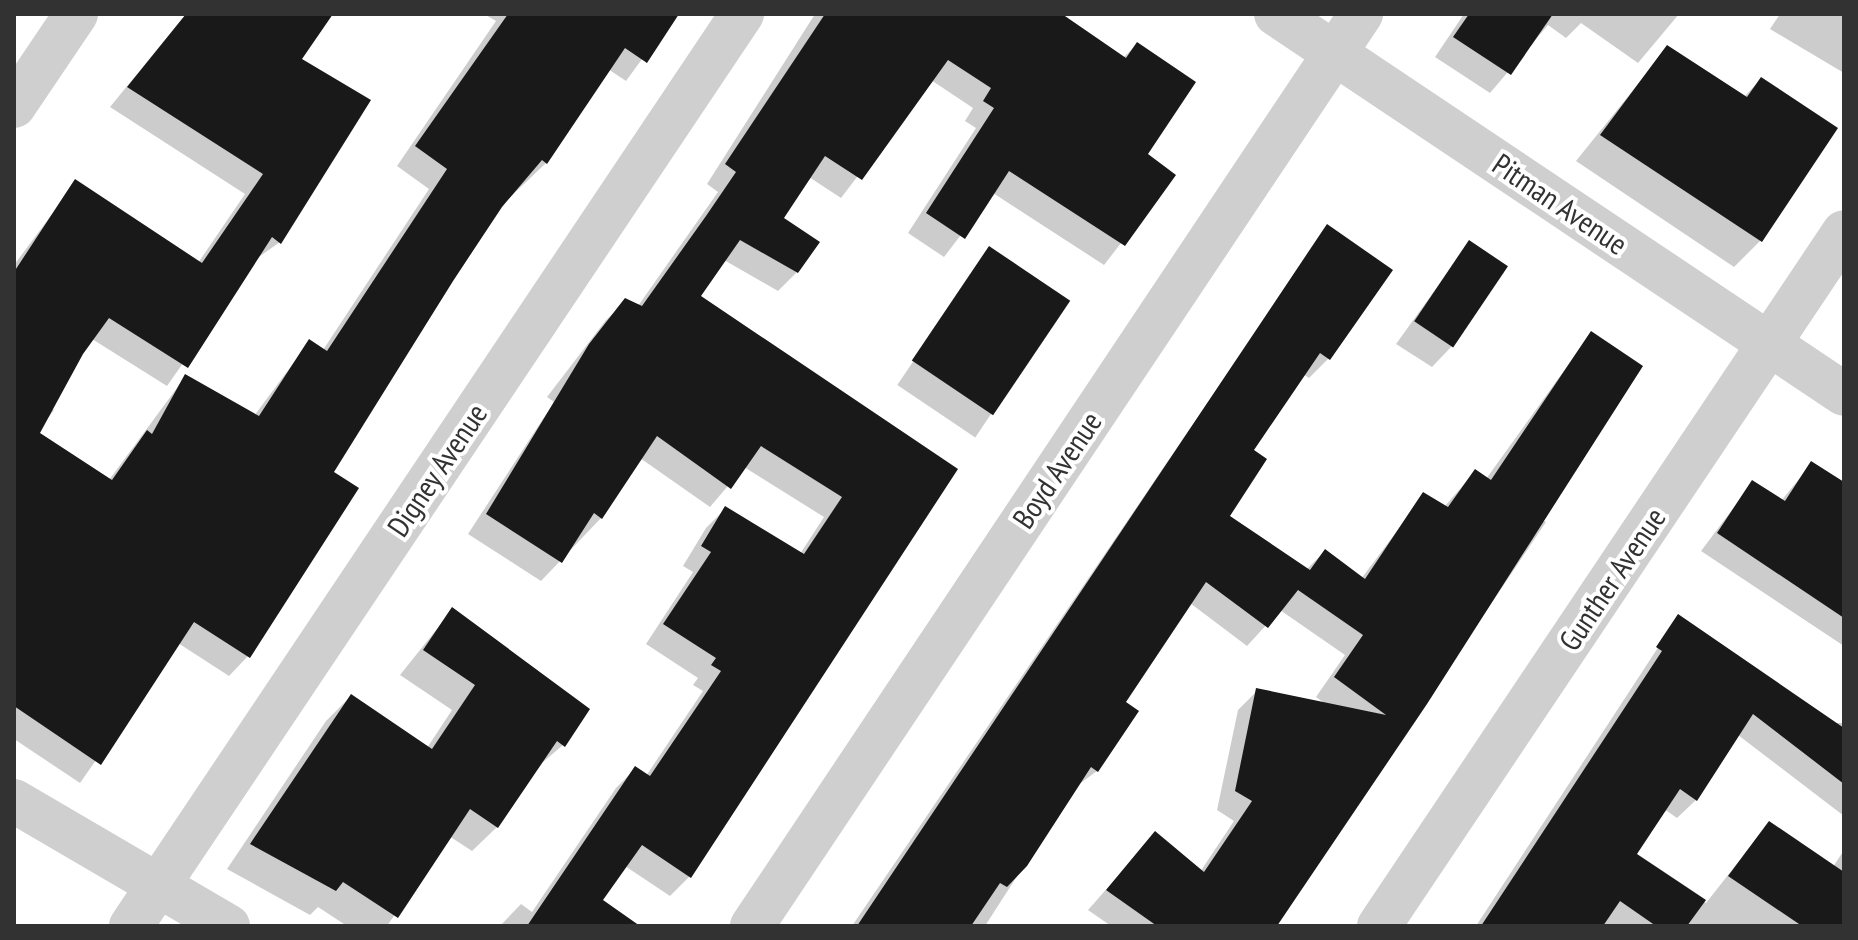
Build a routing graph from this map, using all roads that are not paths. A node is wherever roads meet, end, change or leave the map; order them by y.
1 (76, 14) edge
2 (742, 14) edge
3 (1276, 14) edge
4 (1361, 14) edge
5 (1335, 53) junction
6 (14, 106) edge
7 (1844, 232) edge
8 (1770, 344) junction
9 (1844, 394) edge
10 (14, 801) edge
11 (158, 886) junction
12 (131, 926) edge
13 (228, 926) edge
14 (752, 926) edge
15 (1379, 926) edge

1 - 6 street
2 - 11 street, Digney Avenue
3 - 5 street, Pitman Avenue
4 - 5 street, Boyd Avenue
5 - 8 street, Pitman Avenue
5 - 14 street, Boyd Avenue
7 - 8 street, Gunther Avenue
8 - 9 street, Pitman Avenue
8 - 15 street, Gunther Avenue
10 - 11 street
11 - 12 street, Digney Avenue
11 - 13 street

